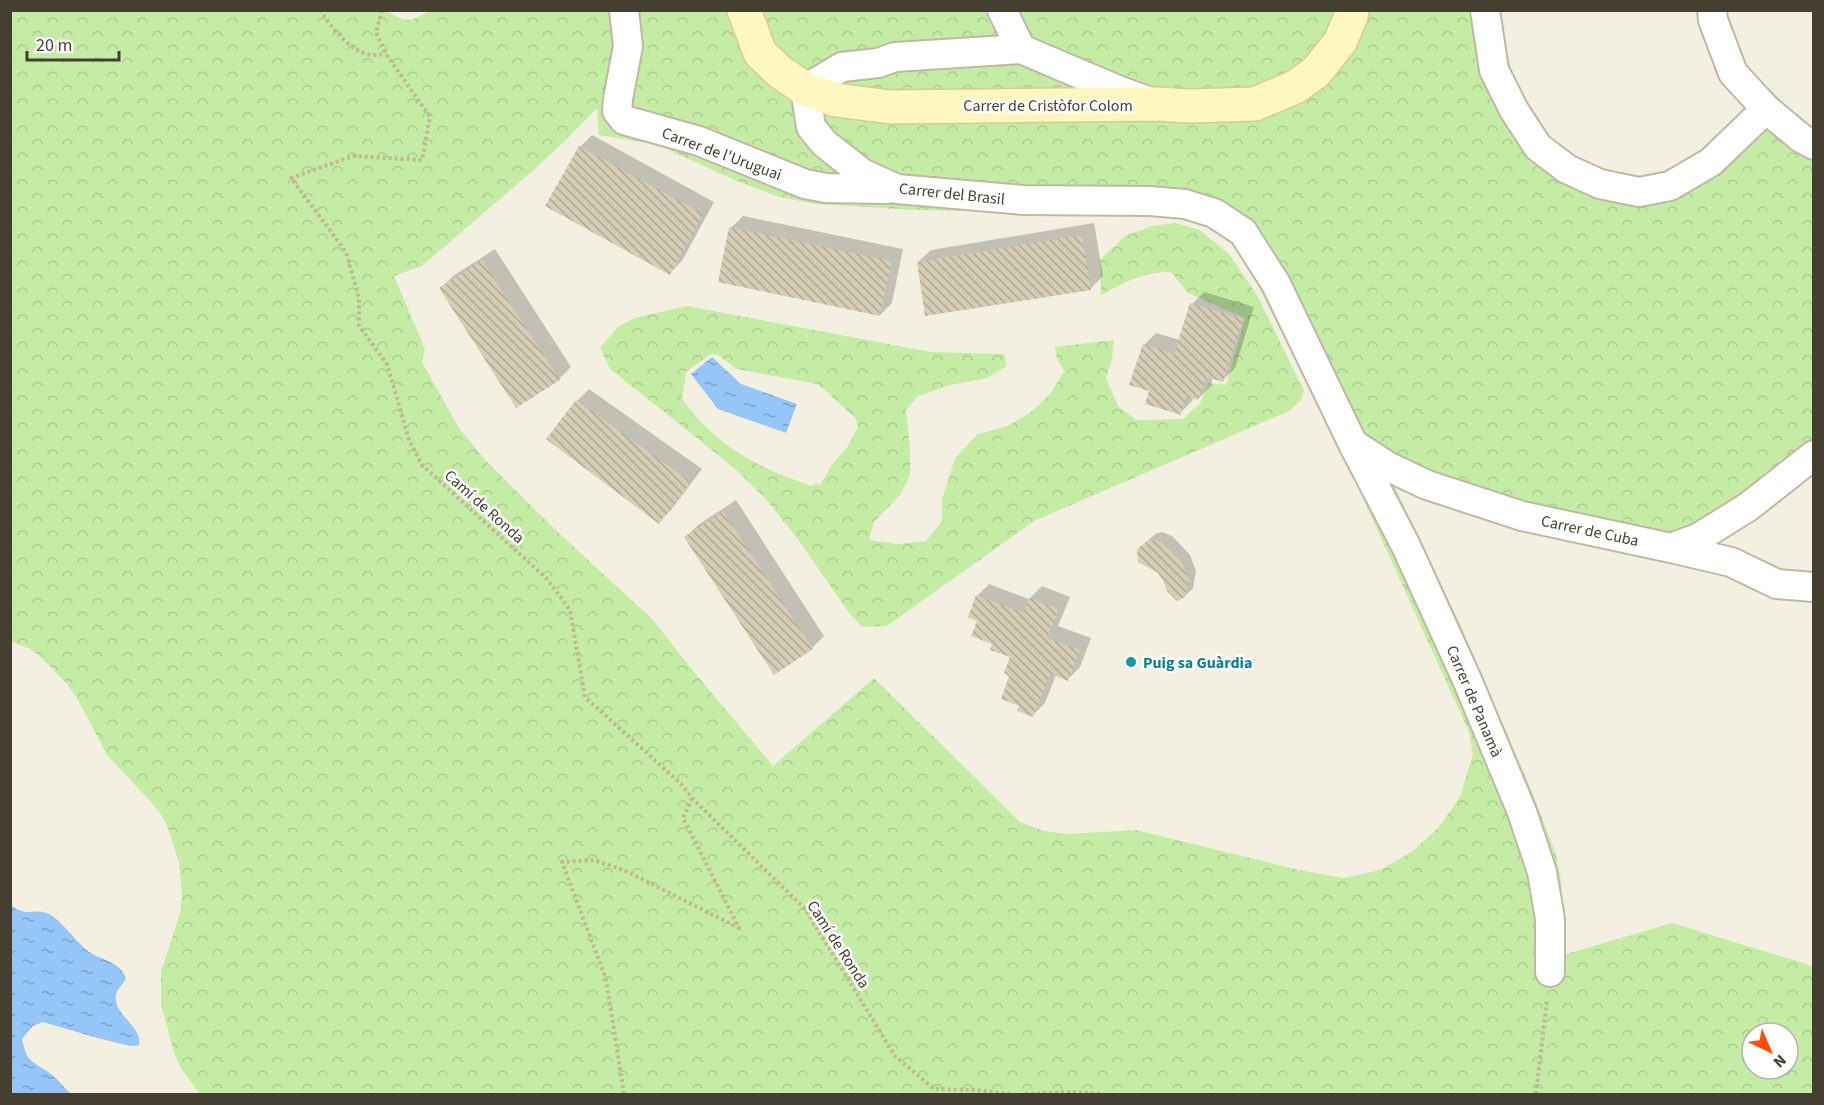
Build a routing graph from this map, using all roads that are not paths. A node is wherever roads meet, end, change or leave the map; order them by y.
1 (624, 10) edge
2 (744, 10) edge
3 (1002, 10) edge
4 (1352, 10) edge
5 (1485, 10) edge
6 (1712, 10) edge
7 (1021, 49) junction
8 (805, 89) junction
9 (1158, 105) junction
10 (1766, 109) junction
11 (1814, 145) edge
12 (897, 189) junction
13 (1353, 444) junction
14 (1814, 455) edge
15 (1671, 548) junction
16 (1814, 587) edge
17 (1550, 972) road end

1 - 12 street, Carrer de l'Uruguai
2 - 8 street, Carrer de Cristòfor Colom
3 - 7 street
4 - 9 street, Carrer de Cristòfor Colom
5 - 10 street
6 - 10 street
7 - 8 street
7 - 9 street
8 - 9 street, Carrer de Cristòfor Colom
8 - 12 street, Carrer del Brasil
10 - 11 street
12 - 13 street, Carrer del Brasil
13 - 15 street, Carrer de Cuba
13 - 17 street, Carrer de Panamà
14 - 15 street
15 - 16 street, Carrer de Cuba

